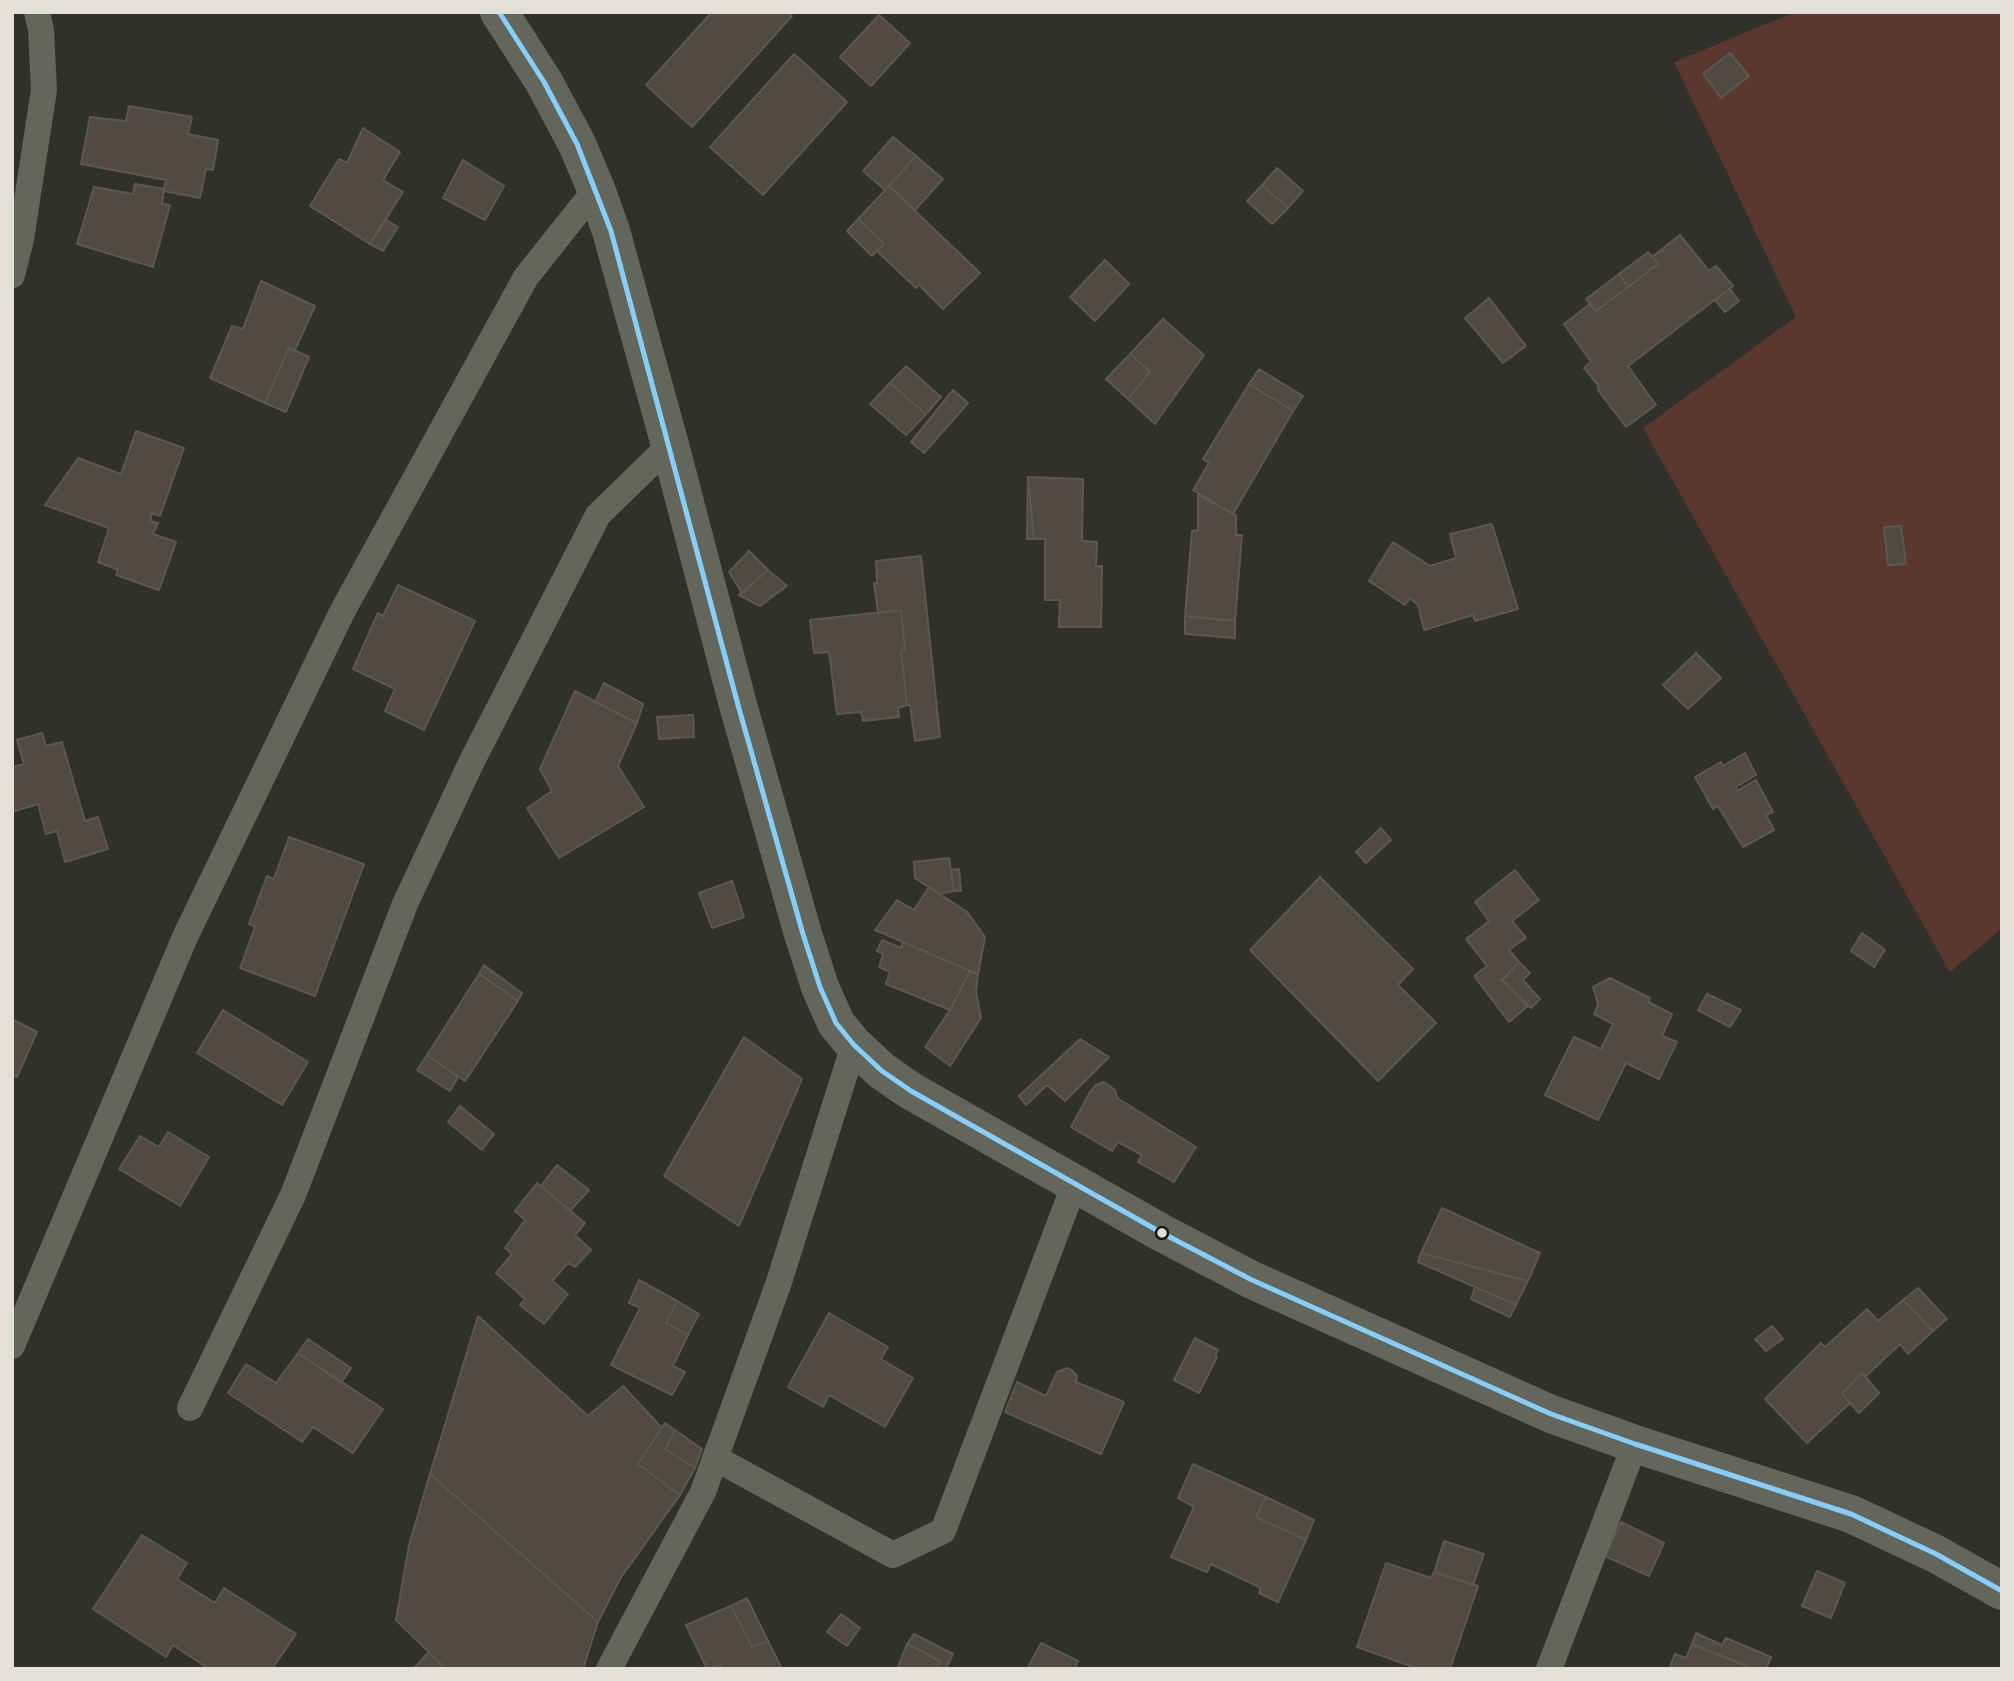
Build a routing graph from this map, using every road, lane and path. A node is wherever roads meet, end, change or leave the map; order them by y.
1 (37, 12) edge
2 (499, 12) edge
3 (596, 189) junction
4 (12, 275) edge
5 (670, 445) junction
6 (853, 1045) junction
7 (1075, 1183) junction
8 (12, 1346) edge
9 (190, 1408) dead end
10 (1635, 1444) junction
11 (715, 1458) junction
12 (2002, 1591) edge
13 (609, 1669) edge
14 (1549, 1669) edge

1 - 4 lane
2 - 3 street
3 - 5 street
3 - 8 lane
5 - 6 street
5 - 9 lane
6 - 7 street
6 - 11 lane
7 - 10 street
7 - 11 lane
10 - 12 street
10 - 14 lane
11 - 13 lane

